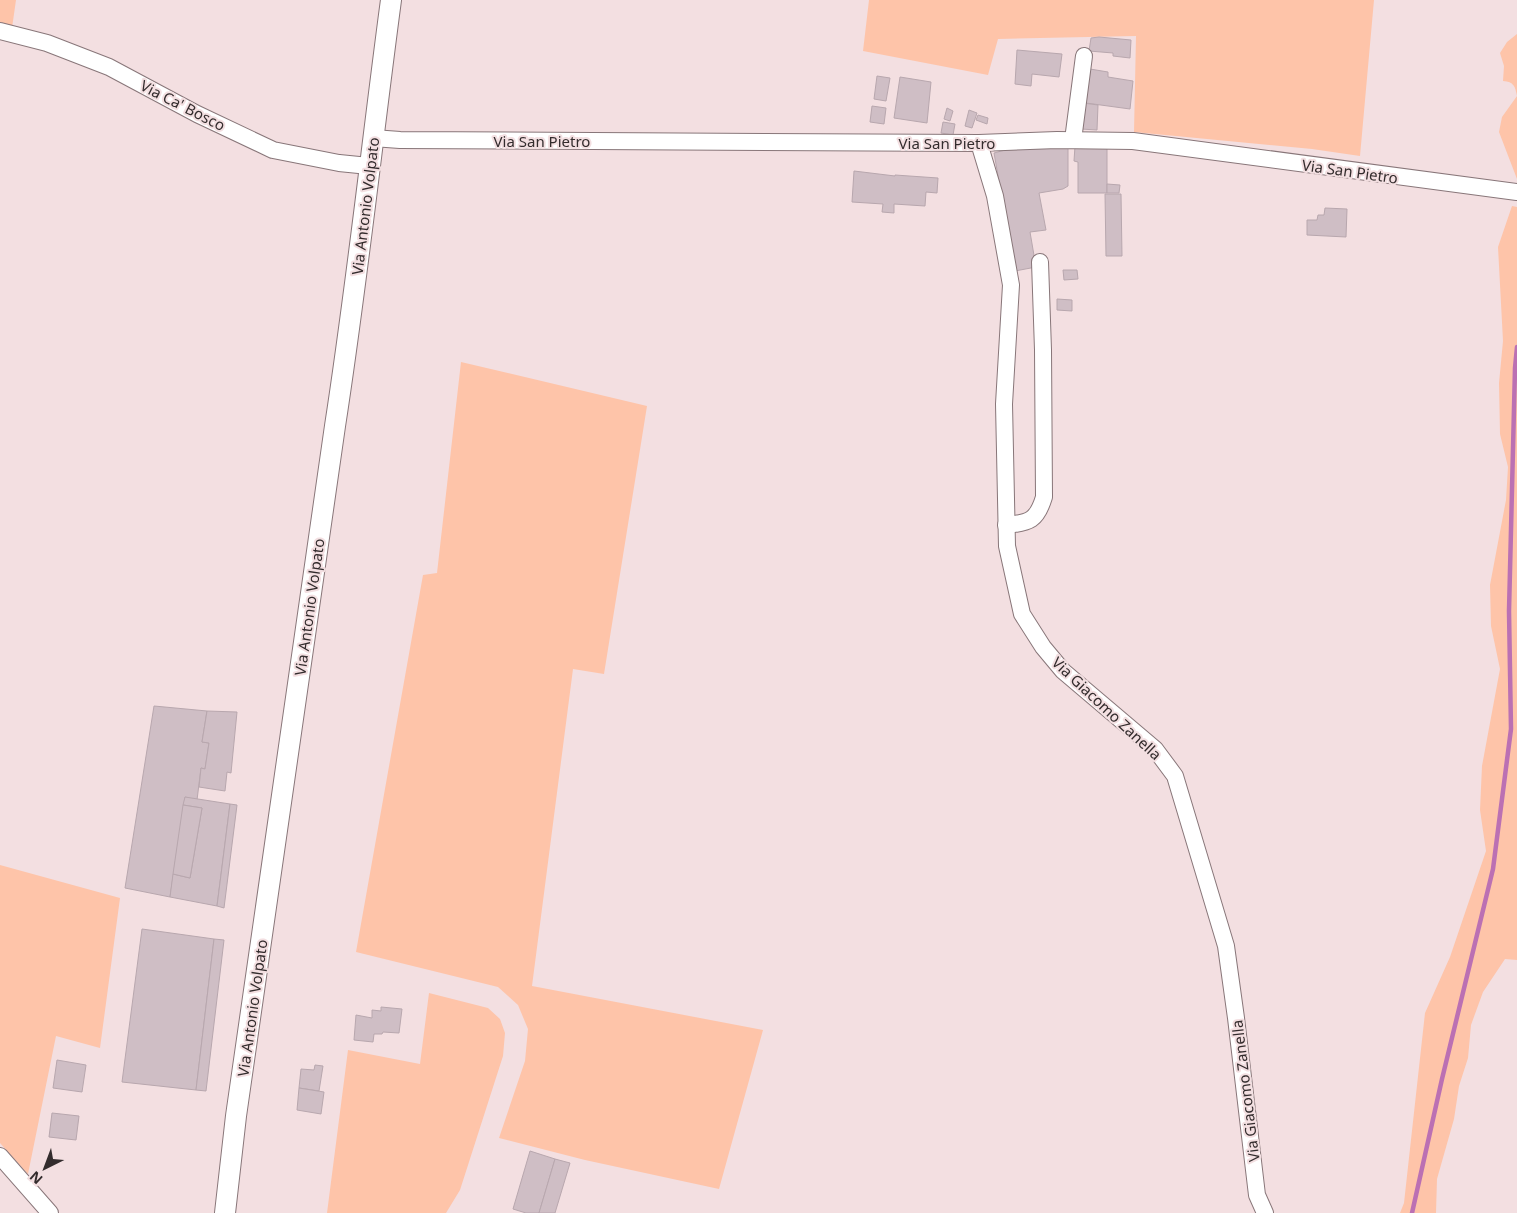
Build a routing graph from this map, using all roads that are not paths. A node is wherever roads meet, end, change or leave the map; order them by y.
1 (392, 0) edge
2 (0, 31) edge
3 (1085, 60) dead end
4 (373, 138) junction
5 (1073, 140) junction
6 (979, 143) junction
7 (369, 166) junction
8 (1515, 192) edge
9 (1040, 262) dead end
10 (1006, 525) junction
11 (0, 1156) edge
12 (50, 1213) edge
13 (225, 1213) edge
14 (1265, 1213) edge

1 - 4 street, Via Antonio Volpato
2 - 7 street, Via Ca' Bosco
3 - 5 street
4 - 6 street, Via San Pietro
4 - 7 street, Via Antonio Volpato
5 - 6 street, Via San Pietro
5 - 8 street, Via San Pietro
6 - 10 street, Via Giacomo Zanella
7 - 13 street, Via Antonio Volpato
9 - 10 street
10 - 14 street, Via Giacomo Zanella
11 - 12 street

